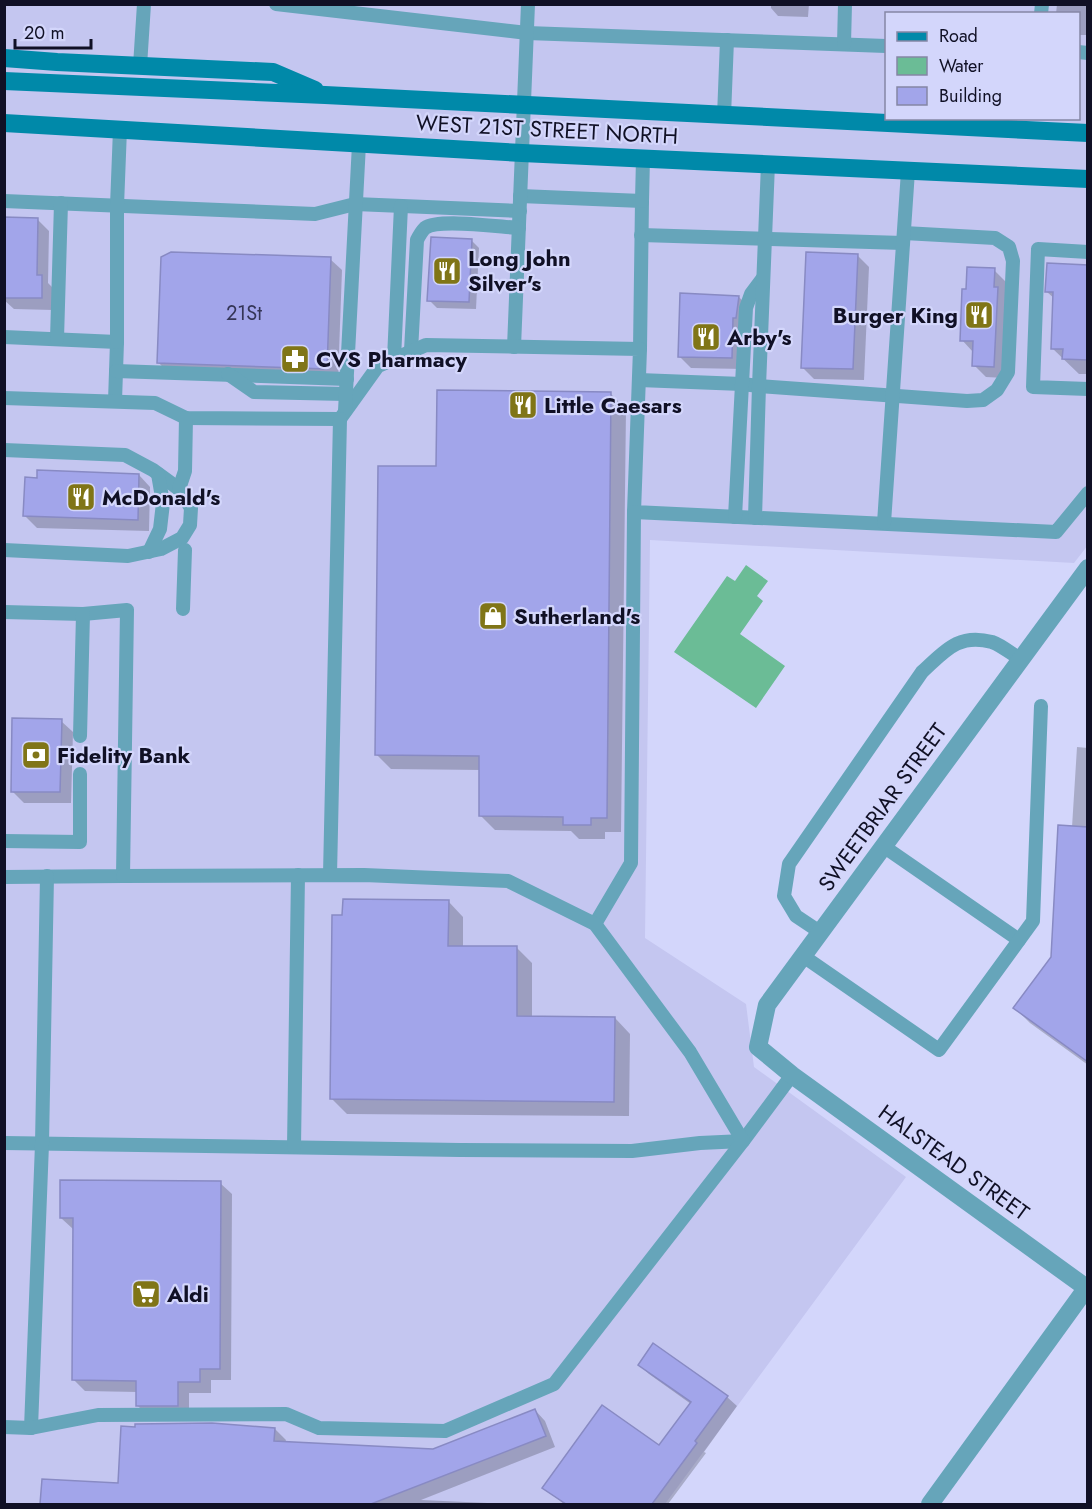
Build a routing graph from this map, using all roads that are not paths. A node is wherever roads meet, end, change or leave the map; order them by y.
1 (144, 4) edge
2 (276, 4) edge
3 (528, 4) edge
4 (845, 4) edge
5 (527, 33) junction
6 (727, 40) junction
7 (844, 44) junction
8 (885, 46) edge
9 (4, 58) edge
10 (140, 66) junction
11 (4, 81) edge
12 (325, 95) junction
13 (524, 106) junction
14 (724, 116) junction
15 (4, 123) edge
16 (120, 129) junction
17 (1088, 134) edge
18 (359, 144) junction
19 (522, 153) junction
20 (643, 158) junction
21 (768, 164) junction
22 (908, 171) junction
23 (1088, 179) edge
24 (520, 196) junction
25 (4, 201) edge
26 (642, 201) junction
27 (61, 203) junction
28 (355, 204) junction
29 (117, 206) junction
30 (401, 206) junction
31 (520, 211) junction
32 (519, 228) junction
33 (641, 235) junction
34 (765, 238) junction
35 (903, 238) junction
36 (1088, 252) edge
37 (763, 278) junction
38 (4, 337) edge
39 (57, 339) junction
40 (117, 342) junction
41 (514, 346) junction
42 (640, 349) junction
43 (411, 351) junction
44 (394, 359) junction
45 (116, 370) junction
46 (228, 374) junction
47 (347, 379) junction
48 (639, 380) junction
49 (742, 384) junction
50 (759, 386) junction
51 (1088, 389) edge
52 (346, 394) junction
53 (892, 396) junction
54 (4, 398) edge
55 (115, 401) junction
56 (343, 415) junction
57 (186, 418) junction
58 (4, 450) edge
59 (158, 474) junction
60 (179, 489) junction
61 (1088, 493) edge
62 (634, 512) junction
63 (735, 517) junction
64 (755, 518) junction
65 (884, 523) junction
66 (4, 550) edge
67 (185, 550) dead end
68 (149, 552) junction
69 (1088, 567) edge
70 (183, 609) dead end
71 (4, 612) edge
72 (83, 614) junction
73 (1020, 659) junction
74 (1041, 706) dead end
75 (80, 736) dead end
76 (80, 774) dead end
77 (4, 841) edge
78 (883, 846) junction
79 (298, 875) junction
80 (330, 875) junction
81 (47, 876) junction
82 (123, 876) junction
83 (4, 877) edge
84 (595, 924) junction
85 (820, 932) junction
86 (1019, 940) junction
87 (803, 956) junction
88 (792, 1075) junction
89 (743, 1141) junction
90 (4, 1143) edge
91 (42, 1144) junction
92 (294, 1147) junction
93 (1087, 1288) edge
94 (4, 1427) edge
95 (31, 1428) junction
96 (930, 1504) edge

1 - 10 lane
2 - 5 lane
3 - 5 lane
4 - 7 lane
5 - 6 lane
5 - 13 lane
6 - 7 lane
6 - 14 lane
7 - 8 lane
9 - 10 main road
10 - 12 main road
11 - 12 main road, WEST 21ST STREET NORTH
12 - 13 main road, WEST 21ST STREET NORTH
13 - 14 main road, WEST 21ST STREET NORTH
13 - 19 lane
14 - 17 main road, WEST 21ST STREET NORTH
15 - 16 main road, WEST 21ST STREET NORTH
16 - 18 main road, WEST 21ST STREET NORTH
16 - 29 lane
18 - 19 main road, WEST 21ST STREET NORTH
18 - 28 lane
19 - 20 main road, WEST 21ST STREET NORTH
19 - 24 lane
20 - 21 main road, WEST 21ST STREET NORTH
20 - 26 lane
21 - 22 main road, WEST 21ST STREET NORTH
21 - 34 lane
22 - 23 main road, WEST 21ST STREET NORTH
22 - 35 lane
24 - 26 lane
24 - 31 lane
25 - 27 lane
26 - 33 lane
27 - 29 lane
27 - 39 lane
28 - 29 lane
28 - 30 lane
28 - 47 lane
29 - 40 lane
30 - 31 lane
30 - 44 lane
31 - 32 lane
32 - 41 lane
32 - 43 lane
33 - 34 lane
33 - 42 lane
34 - 35 lane
34 - 37 lane
35 - 53 lane
35 - 53 lane
36 - 51 lane
37 - 49 lane
37 - 50 lane
38 - 39 lane
39 - 40 lane
40 - 45 lane
41 - 42 lane
41 - 43 lane
42 - 48 lane
43 - 44 lane
44 - 56 lane
45 - 46 lane
45 - 55 lane
46 - 47 lane
46 - 52 lane
47 - 52 lane
48 - 49 lane
48 - 62 lane
49 - 50 lane
49 - 63 lane
50 - 53 lane
50 - 64 lane
52 - 56 lane
53 - 65 lane
54 - 55 lane
55 - 57 lane
56 - 57 lane
56 - 80 lane
57 - 60 lane
58 - 59 lane
59 - 60 lane
59 - 68 lane
60 - 68 lane
61 - 65 lane
62 - 63 lane
62 - 84 lane
63 - 64 lane
64 - 65 lane
66 - 68 lane
67 - 70 lane
69 - 73 street, SWEETBRIAR STREET
71 - 72 lane
72 - 75 lane
72 - 82 lane
73 - 78 street, SWEETBRIAR STREET
73 - 85 lane
74 - 86 lane
76 - 77 lane
78 - 85 street, SWEETBRIAR STREET
78 - 86 lane
79 - 80 lane
79 - 82 lane
79 - 92 lane
80 - 84 lane
81 - 82 lane
81 - 83 lane
81 - 91 lane
84 - 89 lane
85 - 87 street, SWEETBRIAR STREET
86 - 87 lane
87 - 88 street, SWEETBRIAR STREET
88 - 89 lane
88 - 93 street, HALSTEAD STREET
89 - 92 lane
89 - 95 lane
90 - 91 lane
91 - 92 lane
91 - 95 lane
93 - 96 street
94 - 95 lane

